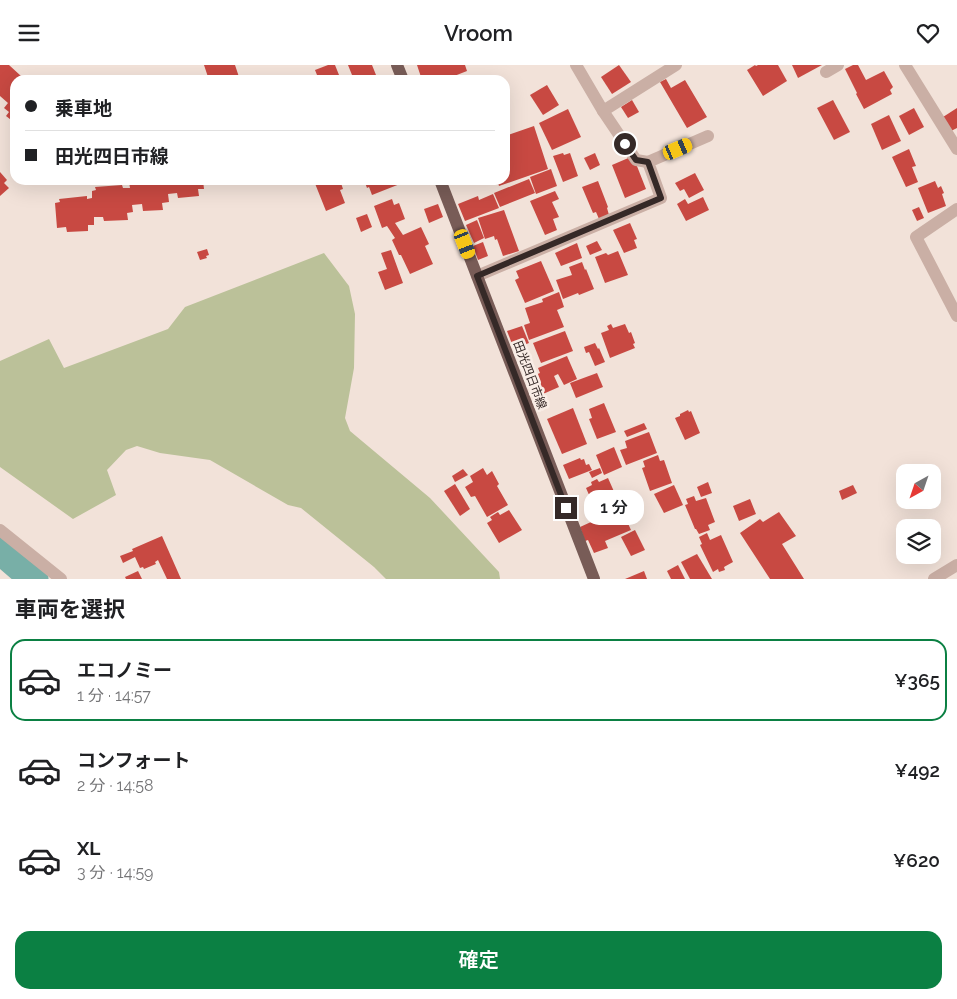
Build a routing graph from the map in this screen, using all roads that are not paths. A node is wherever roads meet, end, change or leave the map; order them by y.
1 (576, 65) edge
2 (676, 65) edge
3 (838, 65) edge
4 (905, 65) edge
5 (826, 73) dead end
6 (603, 111) junction
7 (708, 136) dead end
8 (957, 149) edge
9 (648, 162) junction
10 (442, 185) edge
11 (957, 209) edge
12 (477, 276) junction
13 (957, 316) edge
14 (0, 530) edge
15 (957, 565) edge
16 (61, 579) edge
17 (594, 579) edge
18 (934, 579) edge

1 - 6 street
2 - 6 street
3 - 5 street
4 - 8 street
6 - 9 street
7 - 9 street
9 - 12 street
10 - 12 main road, 田光四日市線
11 - 13 street
12 - 17 main road, 田光四日市線
14 - 16 street
15 - 18 street

